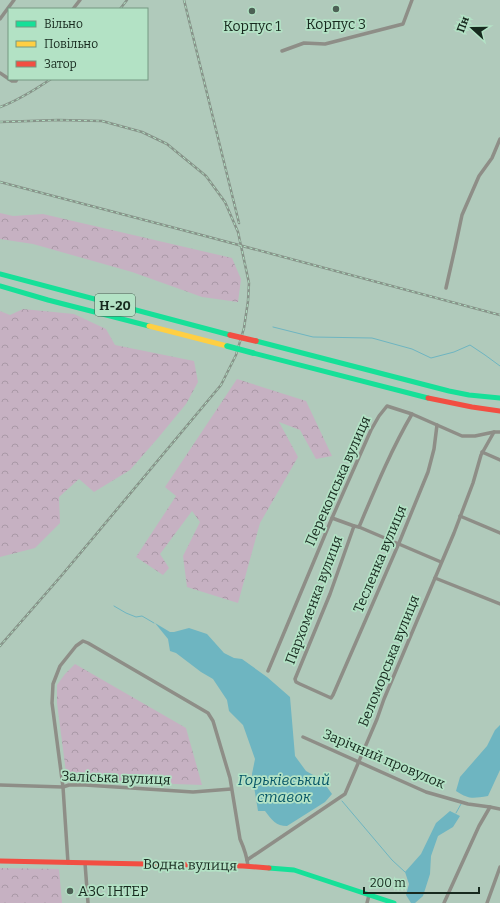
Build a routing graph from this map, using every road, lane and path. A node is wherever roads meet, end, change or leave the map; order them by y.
1 (80, 0) edge
2 (412, 0) edge
3 (8, 8) edge
4 (74, 8) edge
5 (0, 19) edge
6 (282, 51) dead end
7 (500, 139) edge
8 (0, 274) edge
9 (0, 286) edge
10 (446, 288) dead end
11 (500, 398) edge
12 (500, 411) edge
13 (412, 414) junction
14 (437, 425) junction
15 (494, 432) junction
16 (500, 432) edge
17 (482, 452) junction
18 (500, 460) edge
19 (460, 516) junction
20 (332, 518) junction
21 (354, 526) junction
22 (359, 527) junction
23 (500, 533) edge
24 (399, 543) junction
25 (442, 562) junction
26 (435, 578) junction
27 (500, 604) edge
28 (268, 671) dead end
29 (331, 698) joint
30 (303, 737) dead end
31 (358, 762) junction
32 (0, 785) edge
33 (63, 787) junction
34 (231, 789) junction
35 (490, 807) junction
36 (500, 809) edge
37 (0, 861) edge
38 (68, 863) junction
39 (85, 863) junction
40 (248, 863) junction
41 (500, 867) edge
42 (499, 876) edge
43 (369, 894) junction
44 (88, 903) edge
45 (367, 903) edge
46 (394, 903) edge
47 (444, 903) edge
48 (487, 903) edge

1 - 4 street
2 - 6 street
3 - 5 street
7 - 10 street
8 - 11 main road, Н-20, bridge
9 - 12 main road, Н-20, bridge
13 - 14 street, Перекопська вулиця
13 - 20 street, Перекопська вулиця
13 - 22 street, Пархоменка вулиця
14 - 15 street, Перекопська вулиця
14 - 24 street, Тесленка вулиця
15 - 16 street
15 - 17 street, Беломорська вулиця
17 - 18 street
17 - 19 street, Беломорська вулиця
19 - 23 street
19 - 25 street, Беломорська вулиця
20 - 21 street
20 - 28 street, Перекопська вулиця
21 - 22 street
21 - 29 street, Пархоменка вулиця
22 - 24 street
24 - 25 street
24 - 29 street, Тесленка вулиця
25 - 26 street, Беломорська вулиця
26 - 27 street
26 - 31 street, Беломорська вулиця
30 - 31 street, Зарічний провулок
31 - 35 street, Зарічний провулок
31 - 40 street, Беломорська вулиця
32 - 33 street, Заліська вулиця
33 - 34 street, Заліська вулиця
33 - 34 street
33 - 38 street
34 - 40 street
35 - 36 street, Зарічний провулок
35 - 47 street
37 - 38 main road, Водна вулиця
38 - 39 main road, Водна вулиця
39 - 40 main road, Водна вулиця
39 - 44 street
40 - 43 main road, Водна вулиця
41 - 42 street
42 - 48 street
43 - 45 street
43 - 46 main road, Водна вулиця

